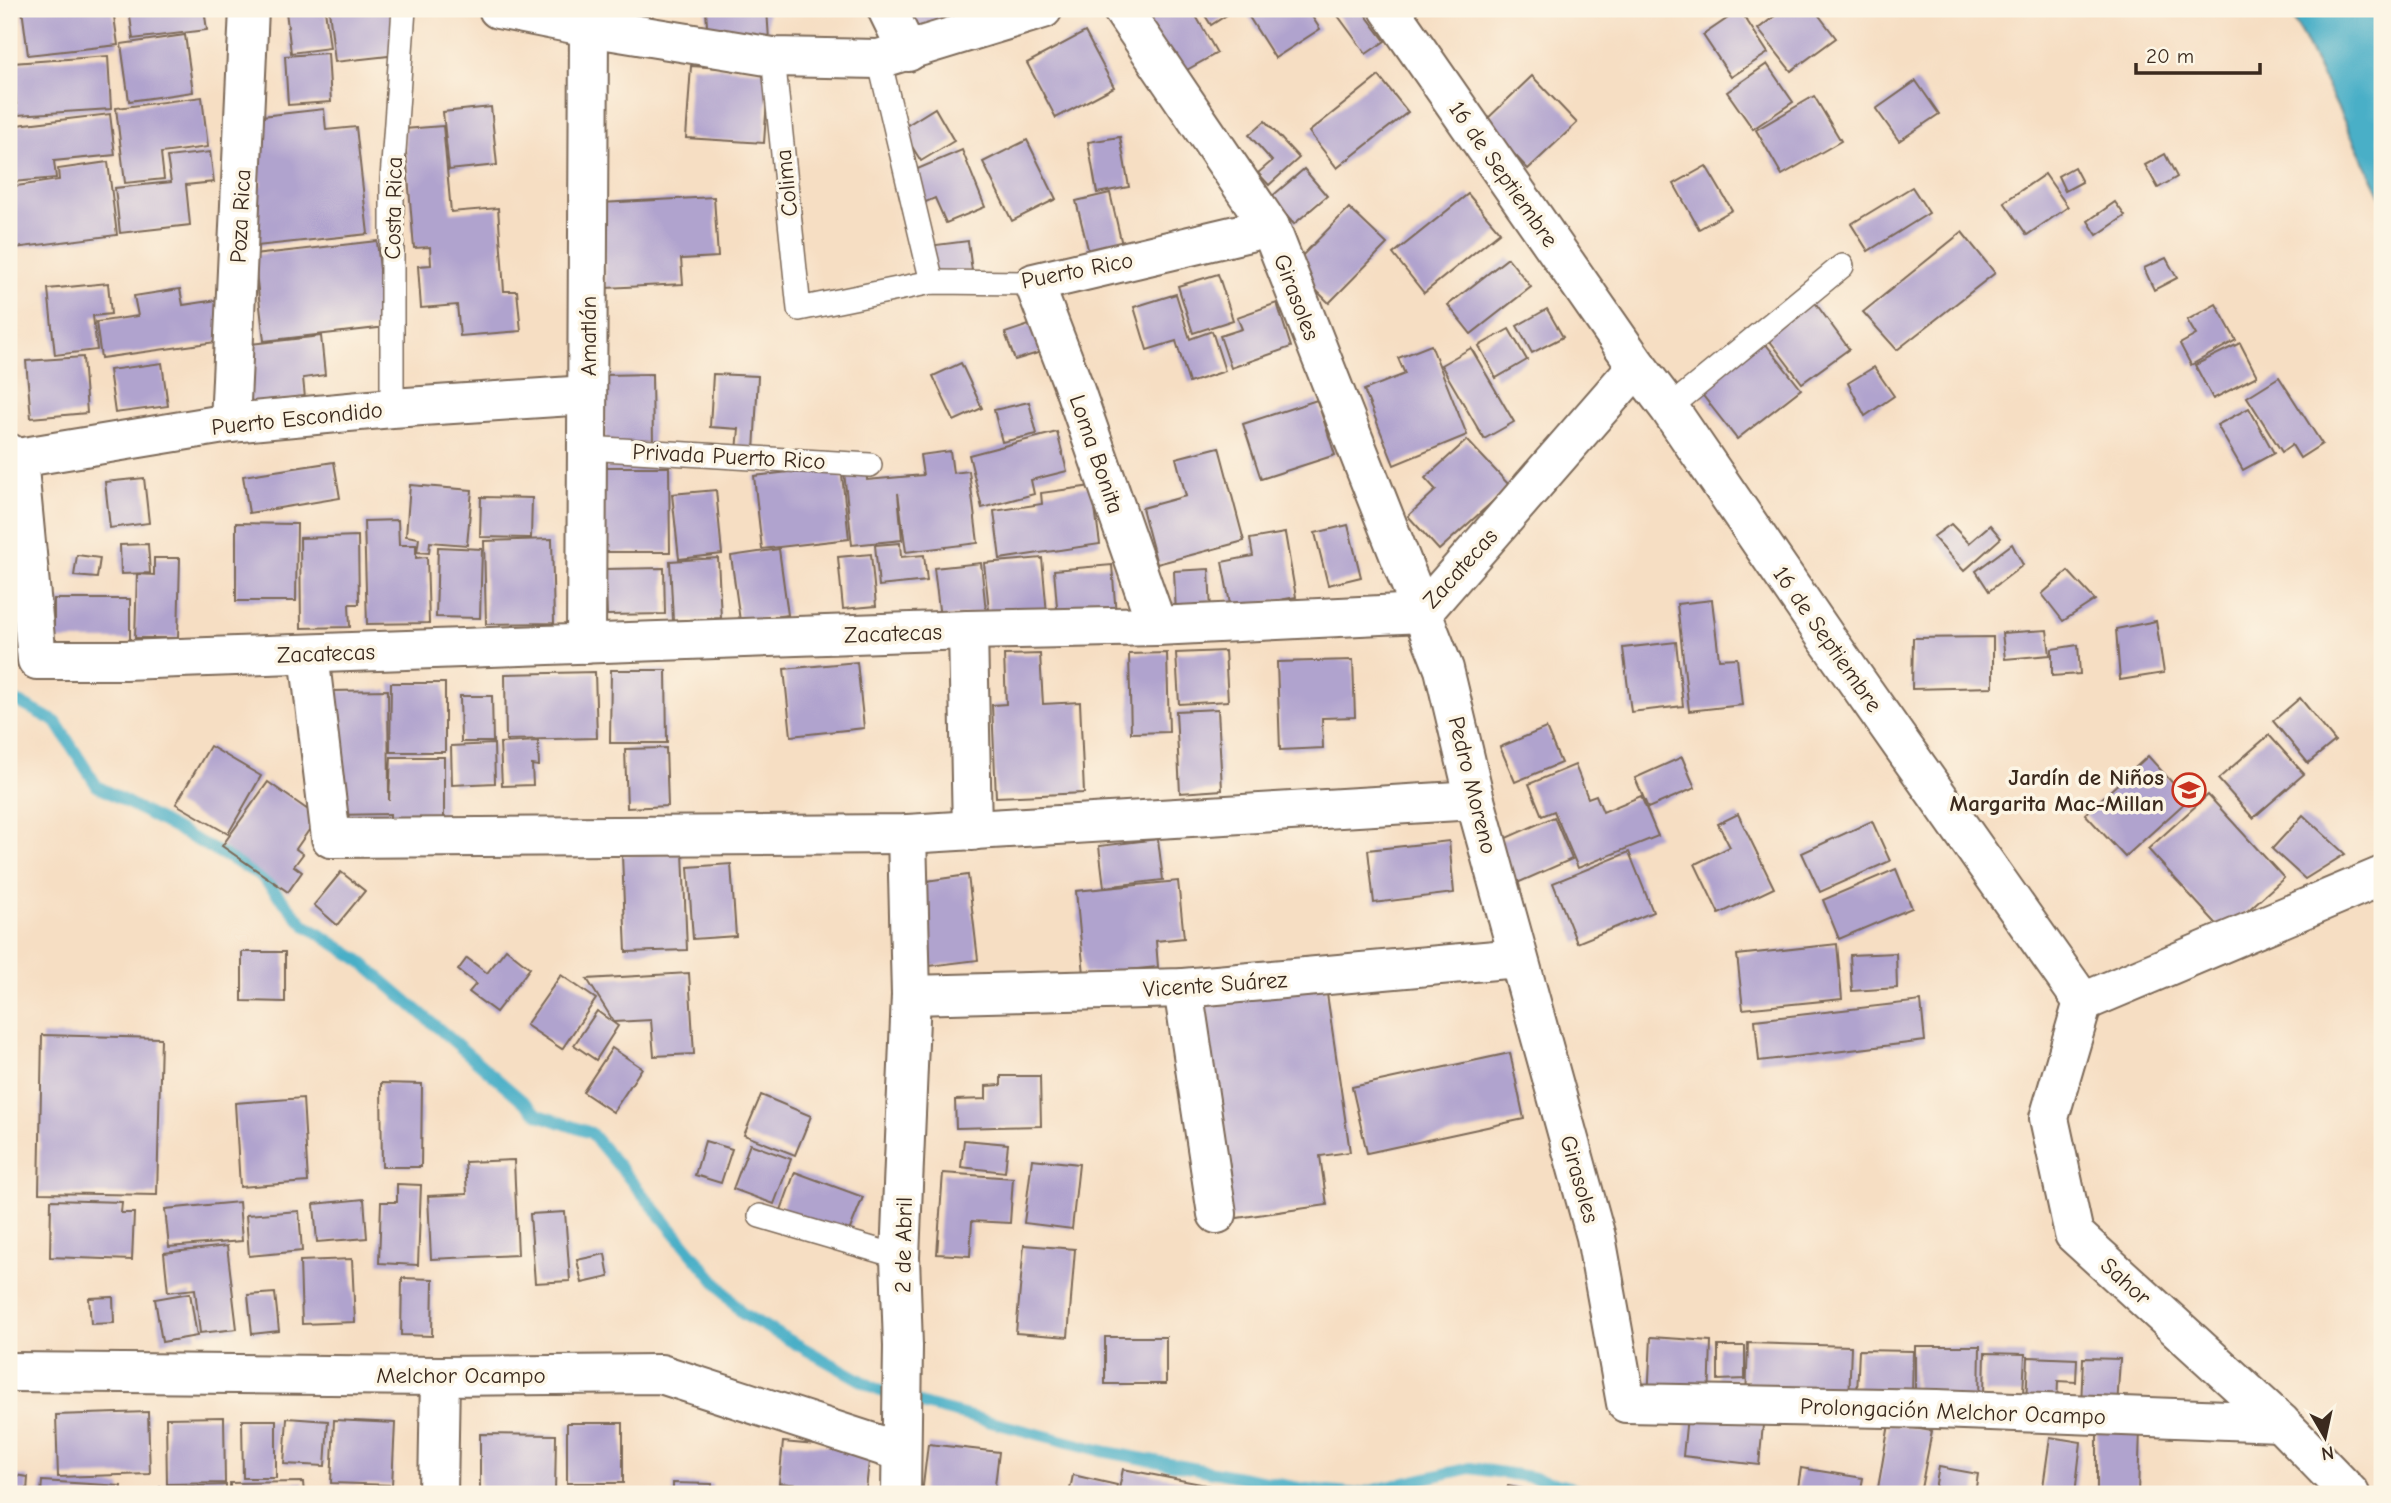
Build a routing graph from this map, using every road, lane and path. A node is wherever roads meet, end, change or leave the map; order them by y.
1 (249, 9) edge
2 (404, 9) edge
3 (498, 9) edge
4 (887, 9) edge
5 (1043, 9) edge
6 (1122, 9) edge
7 (1394, 10) edge
8 (589, 27) junction
9 (894, 55) junction
10 (773, 57) junction
11 (1270, 227) junction
12 (1842, 266) dead end
13 (932, 282) junction
14 (1034, 283) junction
15 (799, 309) joint
16 (1637, 366) junction
17 (587, 395) junction
18 (392, 408) junction
19 (1669, 408) junction
20 (230, 423) junction
21 (587, 448) junction
22 (14, 455) edge
23 (870, 465) dead end
24 (1422, 613) junction
25 (1157, 625) junction
26 (968, 630) junction
27 (586, 644) junction
28 (309, 654) junction
29 (1475, 800) junction
30 (972, 831) junction
31 (907, 834) junction
32 (2382, 876) edge
33 (1518, 958) junction
34 (1183, 988) junction
35 (911, 995) junction
36 (2083, 1002) junction
37 (1217, 1214) dead end
38 (760, 1216) dead end
39 (900, 1257) junction
40 (9, 1372) edge
41 (440, 1376) junction
42 (1626, 1403) joint
43 (2280, 1422) junction
44 (901, 1440) junction
45 (438, 1494) edge
46 (901, 1494) edge
47 (2350, 1494) edge

1 - 20 street, Poza Rica
2 - 18 lane, Costa Rica
3 - 8 street
4 - 9 street
5 - 9 street
6 - 11 street, Girasoles
7 - 16 street, 16 de Septiembre
8 - 10 street
8 - 17 street, Amatlán
9 - 10 street
9 - 13 lane
10 - 15 lane, Colima
11 - 14 street, Puerto Rico
11 - 24 street, Girasoles
12 - 19 lane
13 - 14 lane, Puerto Rico
13 - 15 lane, Puerto Rico
14 - 25 street, Loma Bonita
16 - 19 street, 16 de Septiembre
16 - 24 street, Zacatecas
17 - 18 street, Puerto Escondido
17 - 21 street, Amatlán
18 - 20 street, Puerto Escondido
19 - 36 street, 16 de Septiembre
20 - 22 street, Puerto Escondido
21 - 23 lane, Privada Puerto Rico
21 - 27 street, Amatlán
22 - 28 street, Zacatecas
24 - 25 street, Zacatecas
24 - 29 street, Pedro Moreno
25 - 26 street, Zacatecas
26 - 27 street, Zacatecas
26 - 30 street
27 - 28 street, Zacatecas
28 - 31 street
29 - 30 street
29 - 33 street, Pedro Moreno
30 - 31 street
31 - 35 street, 2 de Abril
32 - 36 street
33 - 34 street, Vicente Suárez
33 - 42 street, Girasoles
34 - 35 street, Vicente Suárez
34 - 37 street
35 - 39 street, 2 de Abril
36 - 43 street, Sahor
38 - 39 lane
39 - 44 street, 2 de Abril
40 - 41 street, Melchor Ocampo
41 - 44 street, Melchor Ocampo
41 - 45 street
42 - 43 street, Prolongación Melchor Ocampo
43 - 47 street, Sahor
44 - 46 street, 2 de Abril

